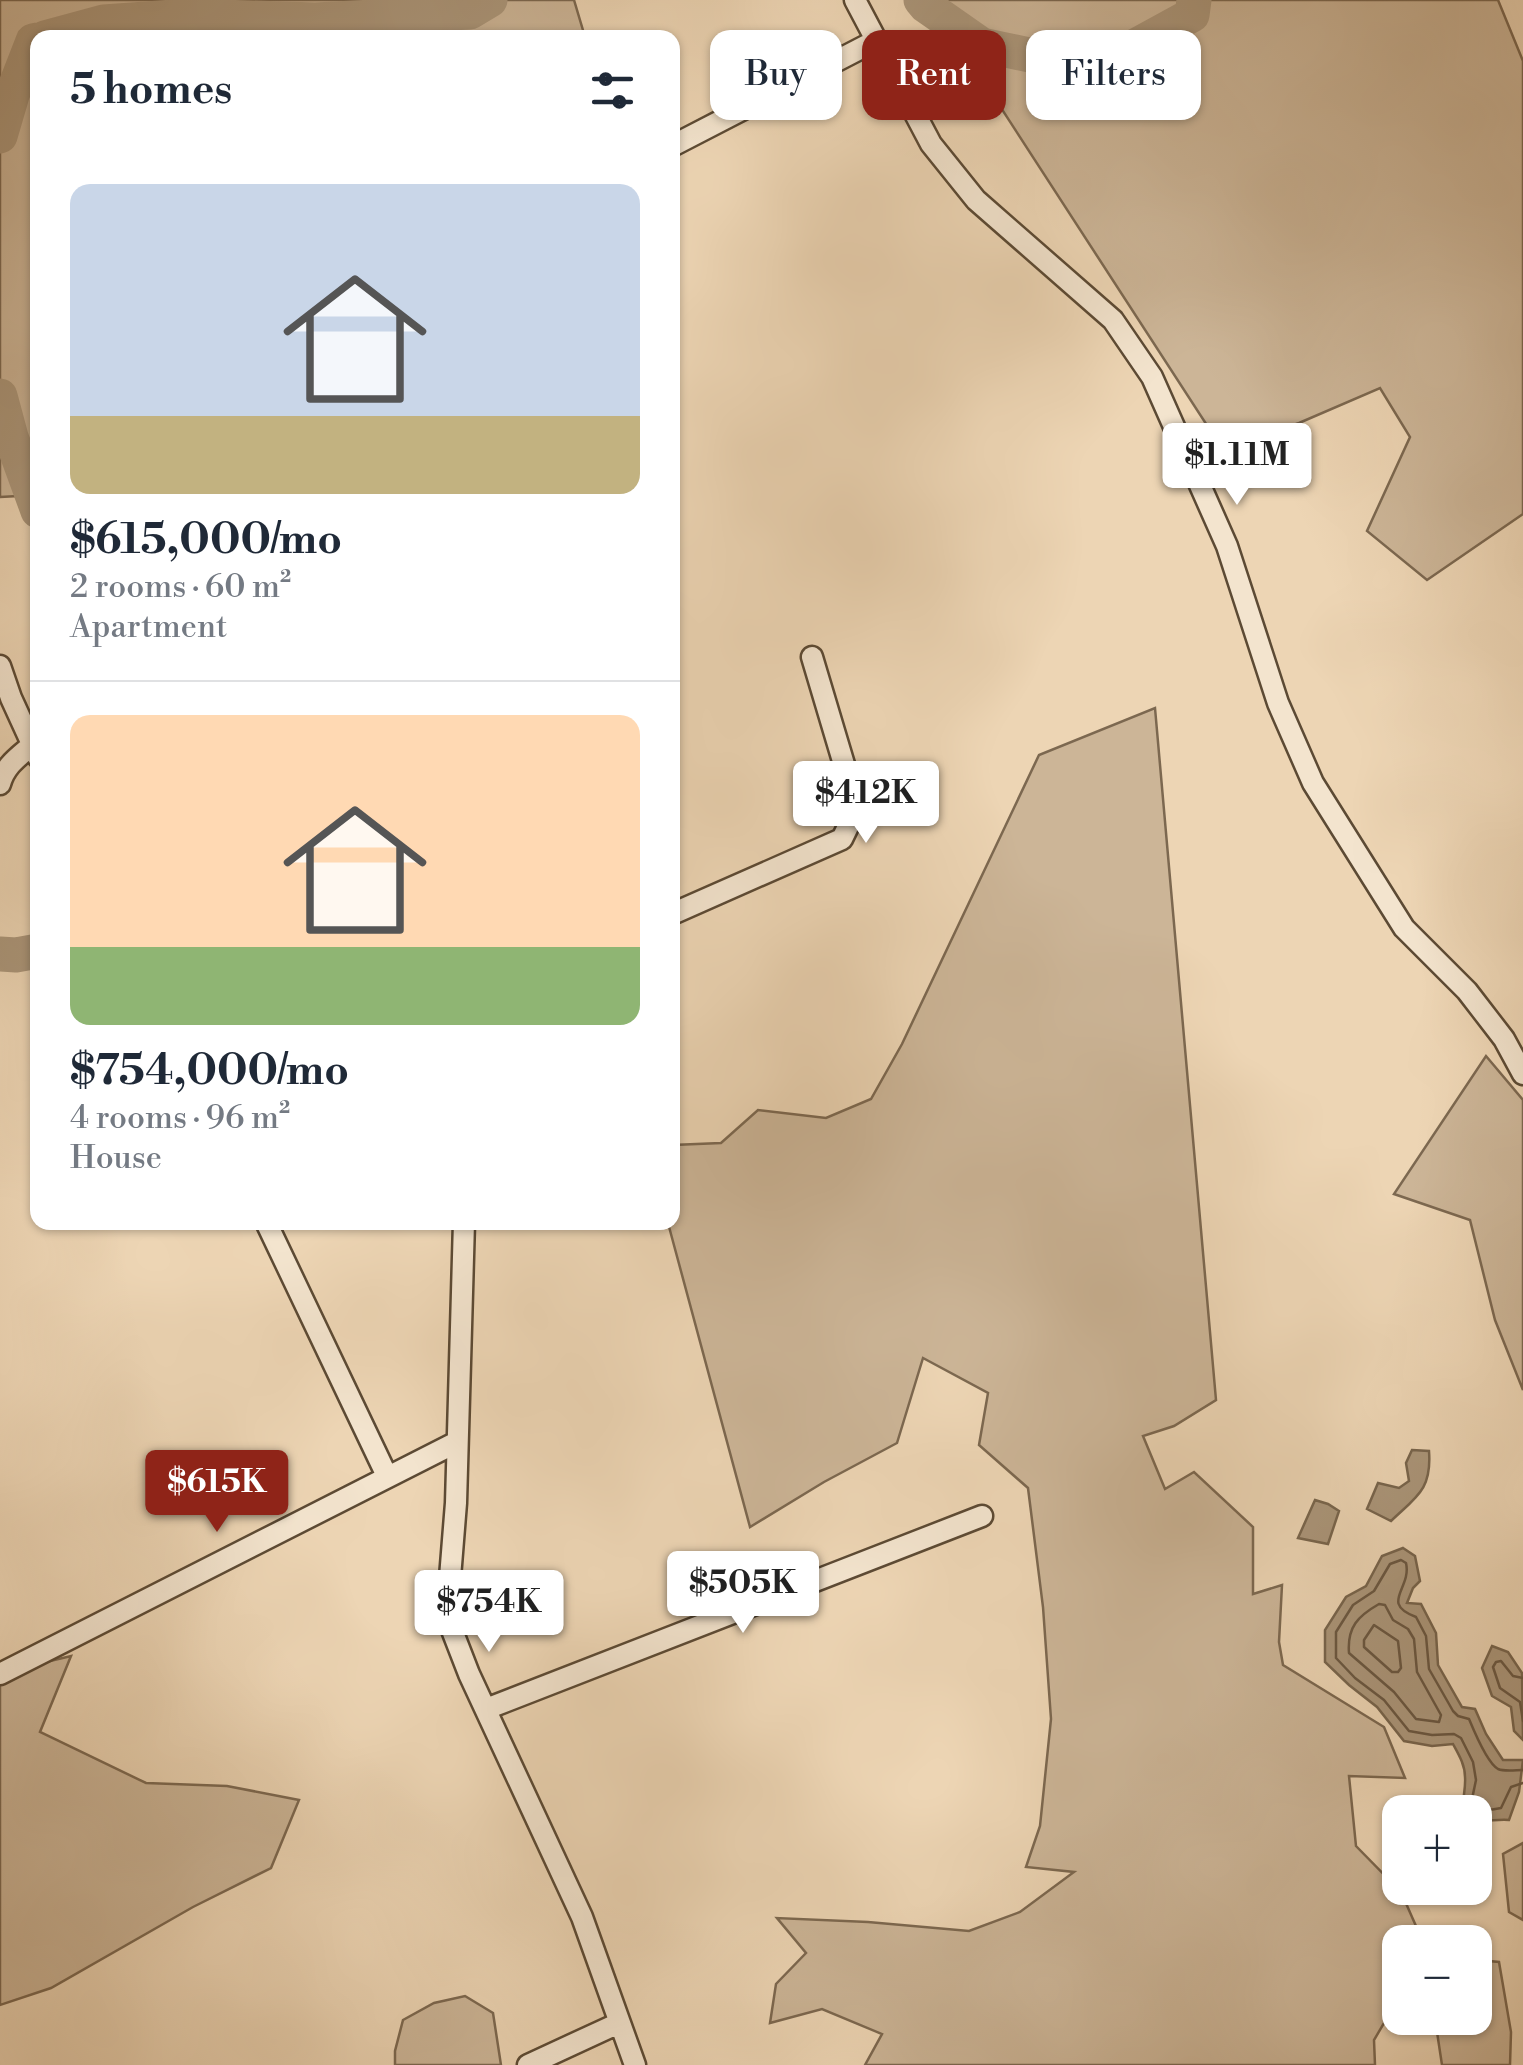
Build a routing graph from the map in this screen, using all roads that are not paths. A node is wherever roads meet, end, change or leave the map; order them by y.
1 (855, 0) edge
2 (870, 30) edge
3 (862, 48) edge
4 (918, 120) edge
5 (680, 142) edge
6 (812, 657) dead end
7 (0, 666) edge
8 (30, 742) edge
9 (30, 754) edge
10 (0, 784) edge
11 (680, 910) edge
12 (1523, 1074) edge
13 (270, 1230) edge
14 (464, 1230) edge
15 (457, 1442) junction
16 (388, 1476) junction
17 (982, 1516) dead end
18 (0, 1674) edge
19 (486, 1709) junction
20 (619, 2024) junction
21 (528, 2065) edge
22 (635, 2065) edge

1 - 2 street
3 - 5 street
4 - 12 street
6 - 11 street
7 - 8 street
9 - 10 street
13 - 16 street
14 - 15 street
15 - 16 street
15 - 19 street
16 - 18 street
17 - 19 street
19 - 20 street
20 - 21 street
20 - 22 street

